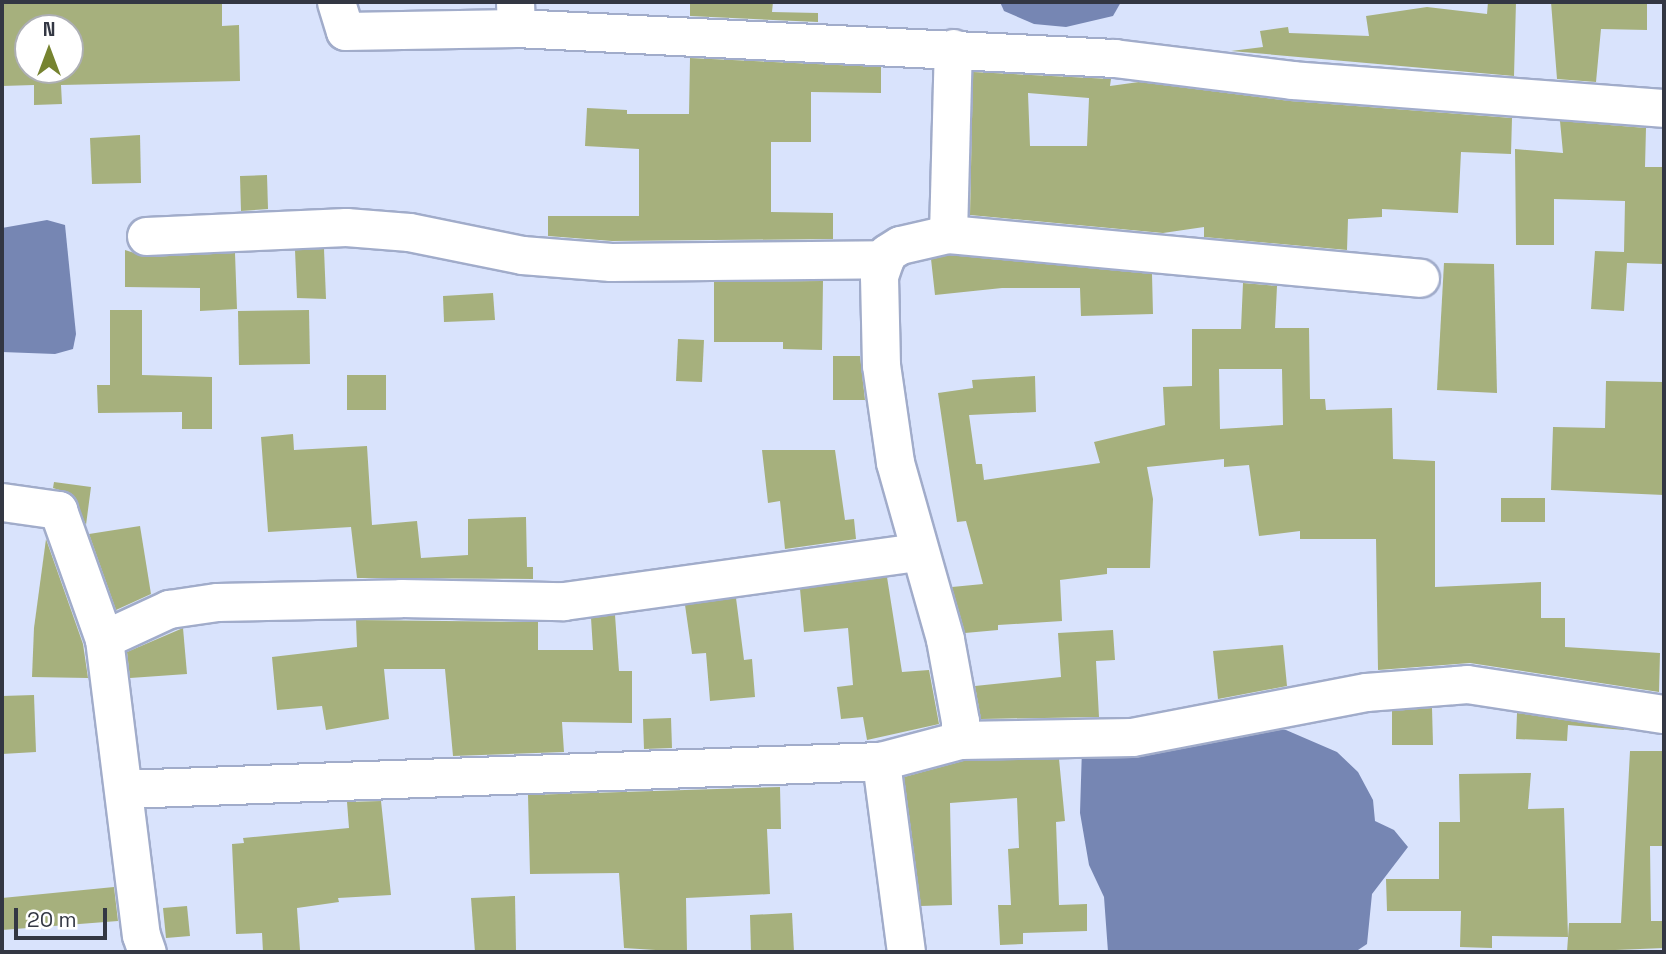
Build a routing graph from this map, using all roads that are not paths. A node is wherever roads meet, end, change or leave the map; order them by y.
1 (336, 2) edge
2 (515, 15) edge
3 (953, 48) junction
4 (1664, 108) edge
5 (948, 234) junction
6 (146, 236) dead end
7 (885, 259) junction
8 (1420, 278) dead end
9 (2, 502) edge
10 (916, 552) junction
11 (104, 639) junction
12 (1664, 714) edge
13 (960, 740) junction
14 (881, 761) junction
15 (124, 789) junction
16 (147, 952) edge
17 (906, 952) edge

1 - 2 street
2 - 3 street
3 - 4 street
3 - 5 street
5 - 7 street
5 - 8 street
6 - 7 street
7 - 10 street
9 - 11 street
10 - 11 street
10 - 13 street
11 - 15 street
12 - 13 street
13 - 14 street
14 - 15 street
14 - 17 street
15 - 16 street

